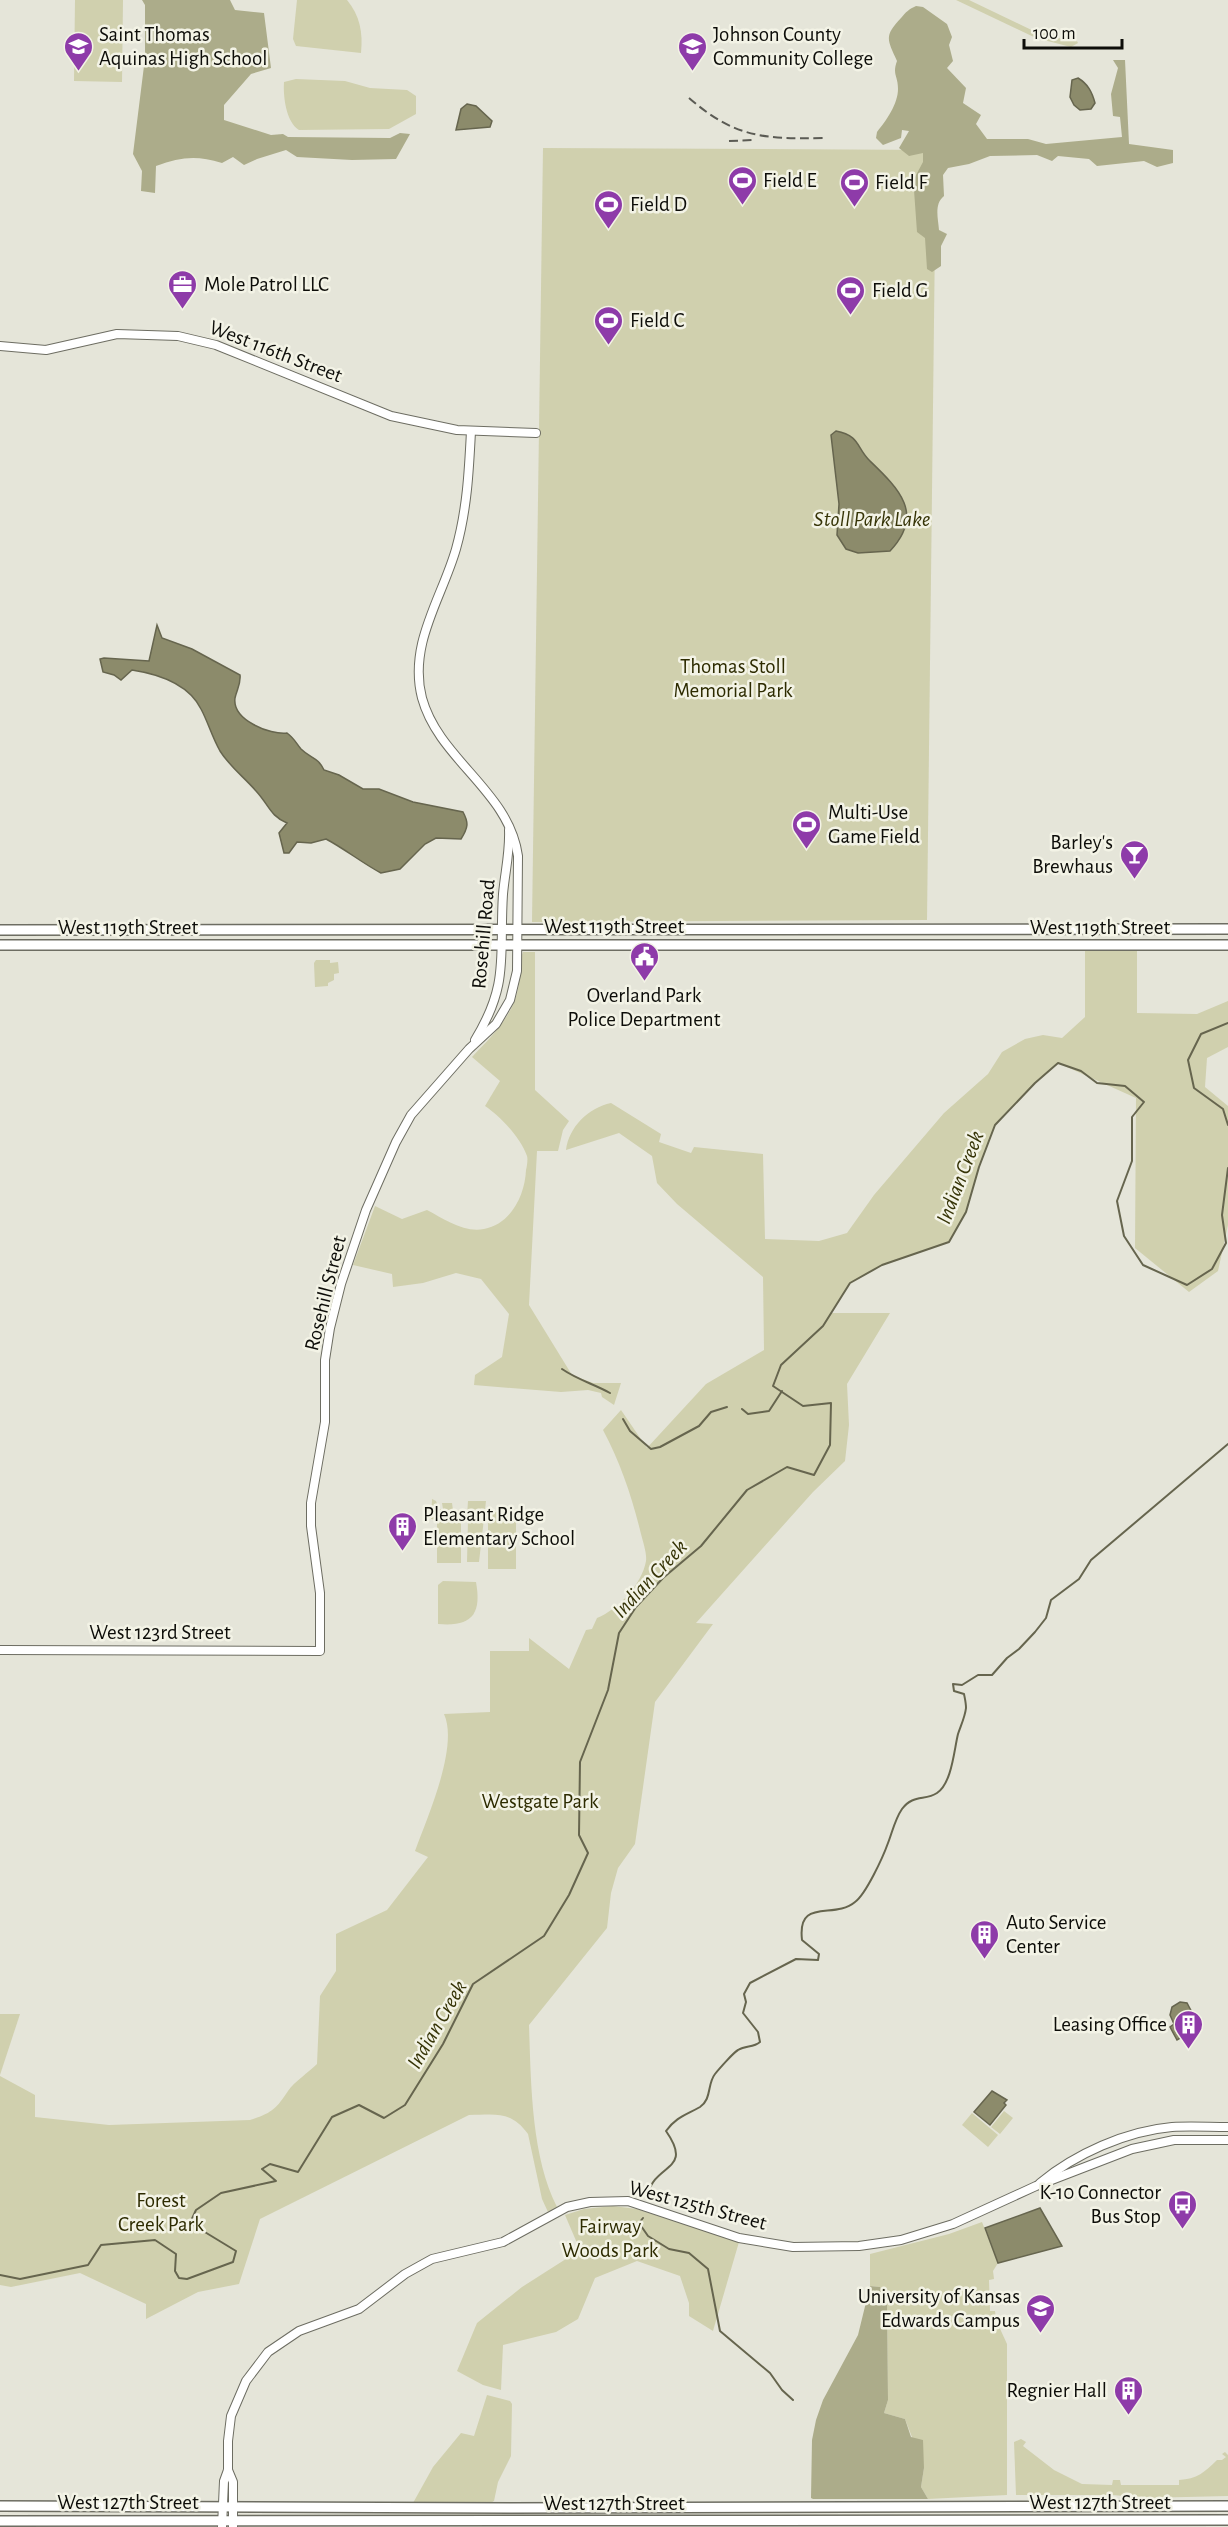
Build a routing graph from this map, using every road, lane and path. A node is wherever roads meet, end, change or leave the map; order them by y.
1 (0, 346) edge
2 (471, 431) junction
3 (536, 433) dead end
4 (509, 827) junction
5 (502, 929) junction
6 (518, 929) junction
7 (1228, 929) edge
8 (0, 930) edge
9 (502, 944) junction
10 (518, 944) junction
11 (0, 945) edge
12 (1228, 945) edge
13 (469, 1048) junction
14 (0, 1650) edge
15 (320, 1650) joint
16 (1228, 2127) edge
17 (1228, 2140) edge
18 (1036, 2186) junction
19 (228, 2470) junction
20 (0, 2506) edge
21 (1228, 2506) edge
22 (222, 2508) junction
23 (233, 2508) junction
24 (1228, 2520) edge
25 (0, 2521) edge
26 (222, 2524) edge
27 (233, 2524) edge

1 - 2 street, West 116th Street
2 - 3 street, West 116th Street
2 - 4 street, Rosehill Road
4 - 5 street, Rosehill Road
4 - 6 street, Rosehill Road
5 - 6 main road, West 119th Street
5 - 8 main road, West 119th Street
5 - 9 street, Rosehill Road
6 - 7 main road, West 119th Street
6 - 10 street, Rosehill Road
9 - 10 main road, West 119th Street
9 - 11 main road, West 119th Street
9 - 13 street, Rosehill Road
10 - 12 main road, West 119th Street
10 - 13 street, Rosehill Road
13 - 15 street, Rosehill Street
14 - 15 street, West 123rd Street
16 - 18 street, West 125th Street
17 - 18 street, West 125th Street
18 - 19 street, West 125th Street
19 - 22 street
19 - 23 street
20 - 22 main road, West 127th Street
21 - 23 main road, West 127th Street
22 - 23 main road, West 127th Street
22 - 26 street
23 - 27 street
24 - 27 main road, West 127th Street
25 - 26 main road, West 127th Street
26 - 27 main road, West 127th Street

